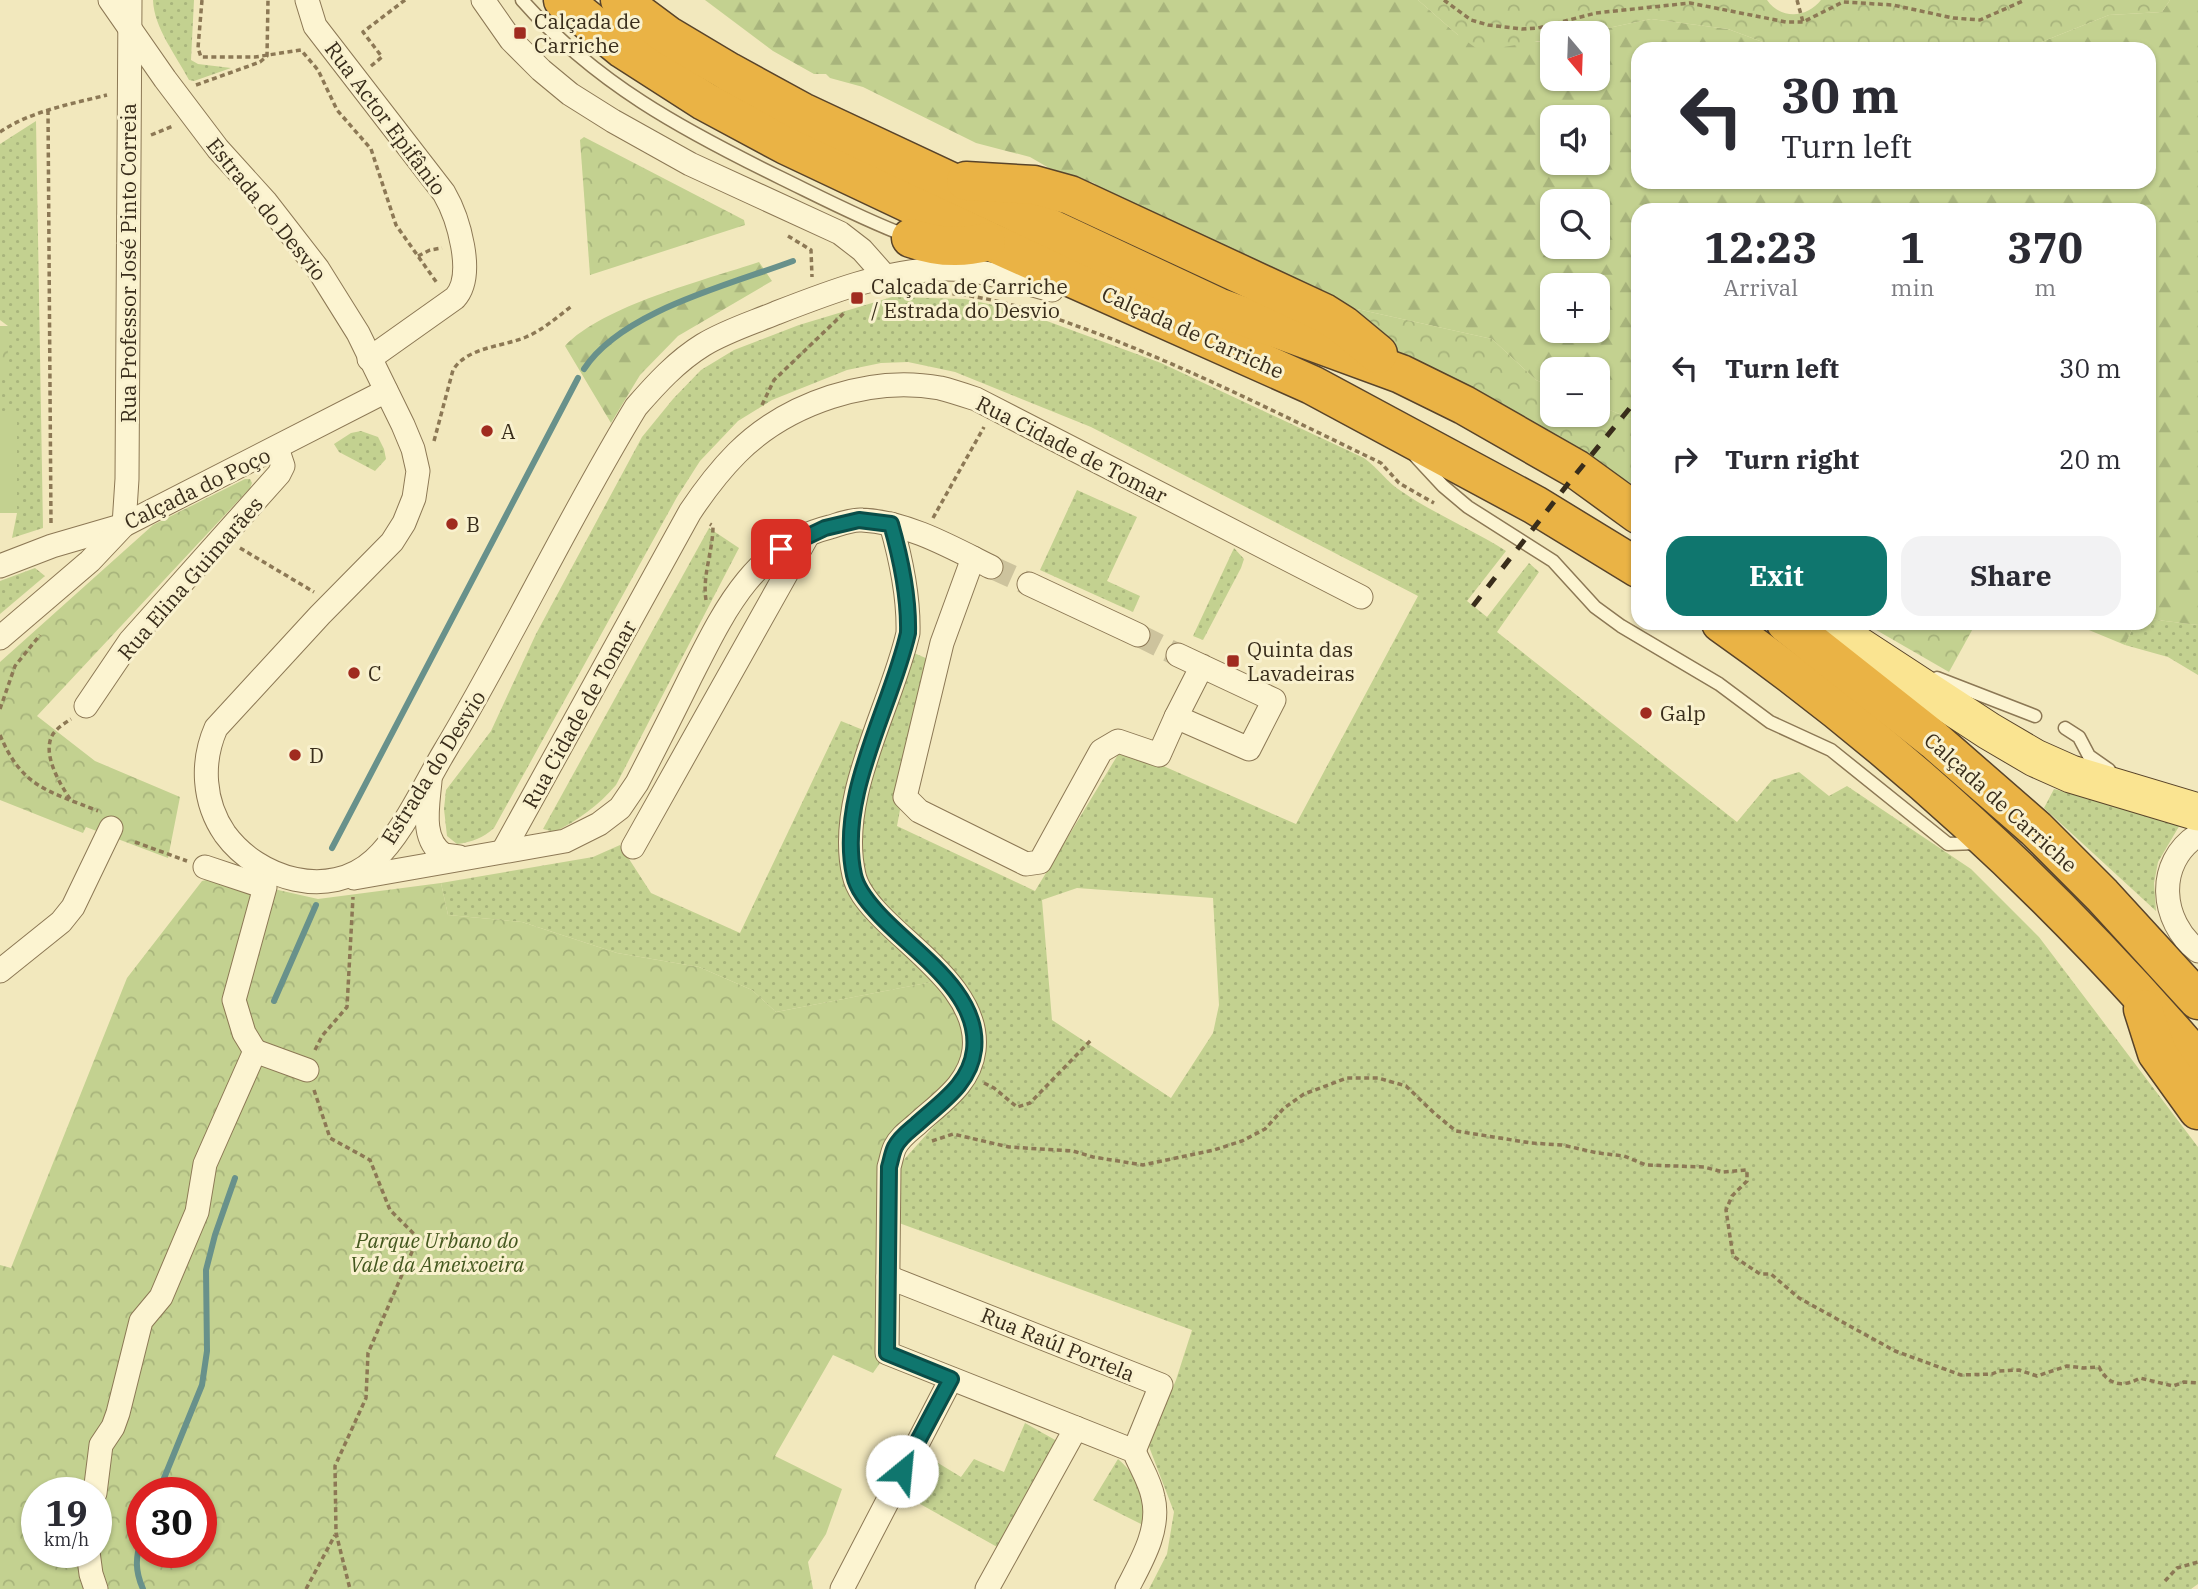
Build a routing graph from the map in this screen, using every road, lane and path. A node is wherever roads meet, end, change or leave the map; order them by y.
1 (110, 0) edge
2 (130, 0) edge
3 (202, 0) edge
4 (268, 0) edge
5 (307, 0) edge
6 (405, 0) edge
7 (482, 0) edge
8 (523, 0) edge
9 (563, 0) edge
10 (621, 0) edge
11 (1444, 0) edge
12 (1797, 0) edge
13 (2025, 0) edge
14 (1803, 22) junction
15 (130, 29) junction
16 (267, 56) junction
17 (355, 78) junction
18 (188, 88) dead end
19 (0, 132) edge
20 (129, 144) junction
21 (218, 149) junction
22 (932, 173) junction
23 (1114, 216) junction
24 (1036, 222) junction
25 (787, 235) dead end
26 (911, 238) junction
27 (989, 241) junction
28 (885, 276) junction
29 (812, 277) dead end
30 (1052, 290) junction
31 (935, 293) dead end
32 (450, 302) junction
33 (572, 306) dead end
34 (850, 308) dead end
35 (1213, 341) junction
36 (369, 359) junction
37 (1401, 374) junction
38 (386, 391) junction
39 (995, 408) junction
40 (1360, 409) junction
41 (767, 428) junction
42 (277, 448) junction
43 (418, 471) junction
44 (1437, 505) dead end
45 (1631, 509) edge
46 (690, 512) junction
47 (891, 524) junction
48 (124, 525) junction
49 (808, 535) junction
50 (923, 535) junction
51 (223, 538) junction
52 (52, 546) junction
53 (0, 565) edge
54 (1631, 565) edge
55 (1029, 584) tunnel mouth
56 (1361, 597) dead end
57 (330, 604) junction
58 (721, 617) junction
59 (1730, 630) edge
60 (1795, 630) edge
61 (1835, 630) edge
62 (1851, 630) edge
63 (41, 634) dead end
64 (1138, 635) tunnel mouth
65 (0, 638) edge
66 (1178, 655) tunnel mouth
67 (1202, 666) junction
68 (86, 706) joint
69 (0, 709) edge
70 (2035, 716) dead end
71 (1176, 717) junction
72 (2065, 728) dead end
73 (0, 735) edge
74 (431, 774) junction
75 (72, 800) junction
76 (2186, 809) edge
77 (105, 820) joint
78 (2198, 835) edge
79 (135, 842) dead end
80 (1989, 842) junction
81 (633, 847) dead end
82 (503, 851) junction
83 (466, 857) junction
84 (205, 867) joint
85 (327, 883) junction
86 (2198, 951) edge
87 (0, 971) edge
88 (2138, 991) junction
89 (2198, 1000) edge
90 (1092, 1039) dead end
91 (255, 1051) junction
92 (2198, 1060) edge
93 (307, 1070) junction
94 (966, 1075) junction
95 (2198, 1110) edge
96 (903, 1136) junction
97 (888, 1277) junction
98 (951, 1379) junction
99 (2198, 1383) edge
100 (1076, 1428) junction
101 (1134, 1451) junction
102 (97, 1477) edge
103 (336, 1533) junction
104 (2198, 1562) edge
105 (90, 1568) edge
106 (2165, 1581) dead end
107 (96, 1589) edge
108 (306, 1589) edge
109 (351, 1589) edge
110 (842, 1589) edge
111 (987, 1589) edge
112 (1127, 1589) edge

1 - 15 street, Estrada do Desvio
2 - 15 street, Rua Professor José Pinto Correia
3 - 16 path
4 - 16 path
5 - 17 street, Rua Actor Epifânio
6 - 17 path
7 - 28 street
8 - 26 lane
9 - 27 highway, Calçada de Carriche
10 - 22 highway, Calçada de Carriche
11 - 14 path
12 - 14 path
13 - 14 path
15 - 20 street, Rua Professor José Pinto Correia
15 - 21 street, Estrada do Desvio
16 - 18 path
16 - 32 path
17 - 32 street, Rua Actor Epifânio
19 - 52 path
20 - 21 path
20 - 48 street, Rua Professor José Pinto Correia
21 - 36 street, Estrada do Desvio
22 - 23 highway
22 - 24 highway, Calçada de Carriche
23 - 24 highway
23 - 37 highway
24 - 27 highway
24 - 37 highway, Calçada de Carriche
25 - 29 path
26 - 27 highway
26 - 30 lane
27 - 35 highway, Calçada de Carriche
28 - 30 street, Estrada do Desvio
28 - 74 street, Estrada do Desvio
30 - 35 highway
31 - 44 path
32 - 36 street, Rua Actor Epifânio
33 - 43 path
34 - 41 path
35 - 40 highway, Calçada de Carriche
36 - 38 street, Estrada do Desvio
37 - 45 highway, Calçada de Carriche
38 - 42 street, Calçada do Poço
38 - 43 street, Estrada do Desvio
39 - 41 street, Rua Cidade de Tomar
39 - 50 path
39 - 56 street, Rua Cidade de Tomar
40 - 54 highway, Calçada de Carriche
40 - 80 lane
41 - 46 street, Rua Cidade de Tomar
42 - 48 street, Calçada do Poço
42 - 51 street, Rua Elina Guimarães
43 - 57 street, Estrada do Desvio
46 - 58 path
46 - 82 street, Rua Cidade de Tomar
47 - 49 street
47 - 50 street
47 - 94 street
48 - 52 street, Calçada do Poço
48 - 65 street
49 - 58 street
49 - 81 street
50 - 71 street
51 - 57 path
51 - 68 street, Rua Elina Guimarães
52 - 53 street, Calçada do Poço
55 - 64 street
57 - 85 street, Estrada do Desvio
58 - 82 street
59 - 80 highway, Calçada de Carriche
60 - 89 highway, Calçada de Carriche
61 - 76 main road
62 - 70 lane
63 - 69 path
66 - 67 street
67 - 71 street
67 - 71 street
68 - 75 path
72 - 76 lane
73 - 75 path
74 - 83 street
74 - 85 street, Estrada do Desvio
75 - 77 path
77 - 87 street
78 - 86 street
79 - 84 path
80 - 88 highway, Calçada de Carriche
82 - 83 street
83 - 85 street
84 - 91 street
85 - 93 path
88 - 92 highway, Calçada de Carriche
88 - 95 highway
90 - 94 path
91 - 93 street
91 - 102 street
93 - 103 path
94 - 96 street
96 - 97 street
96 - 99 path
97 - 98 street
97 - 101 street, Rua Raúl Portela
98 - 100 street
98 - 110 street
100 - 101 street
100 - 111 street
101 - 112 street
103 - 108 path
103 - 109 path
104 - 106 path
105 - 107 street

